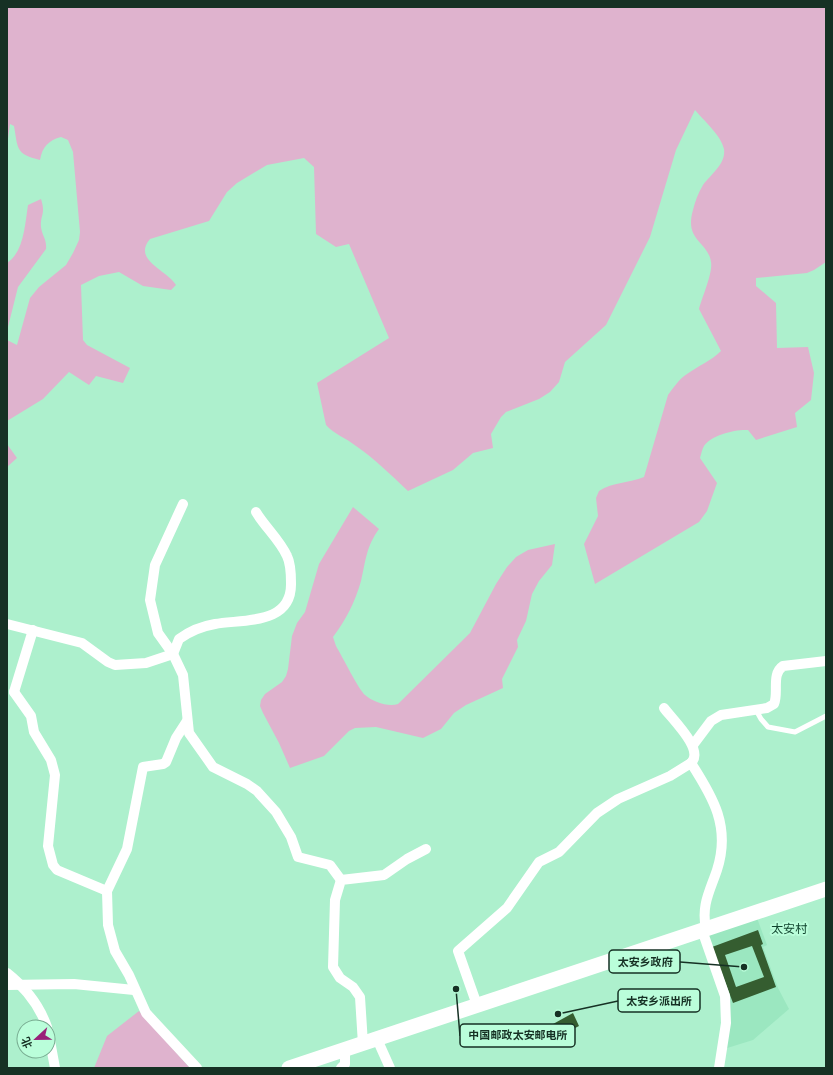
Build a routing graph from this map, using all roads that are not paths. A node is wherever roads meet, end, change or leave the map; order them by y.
1 (183, 504) dead end
2 (256, 512) dead end
3 (7, 624) edge
4 (33, 630) junction
5 (173, 654) junction
6 (826, 661) edge
7 (11, 693) edge
8 (664, 708) dead end
9 (756, 710) junction
10 (826, 716) edge
11 (187, 720) junction
12 (692, 745) junction
13 (691, 763) junction
14 (426, 849) dead end
15 (341, 880) junction
16 (826, 890) edge
17 (107, 891) junction
18 (704, 929) junction
19 (7, 974) edge
20 (7, 985) edge
21 (22, 985) junction
22 (134, 990) junction
23 (476, 1006) junction
24 (44, 1019) edge
25 (377, 1039) junction
26 (363, 1044) junction
27 (345, 1050) junction
28 (197, 1068) edge
29 (289, 1068) edge
30 (342, 1068) edge
31 (390, 1068) edge
32 (719, 1068) edge

1 - 5 street
2 - 5 street
3 - 4 street
4 - 5 street
4 - 7 street
5 - 11 street
6 - 9 street
7 - 17 street
8 - 12 street
9 - 10 lane
9 - 12 street
11 - 15 street
11 - 17 street
12 - 13 street
13 - 18 street
13 - 23 street
14 - 15 street
15 - 26 street
16 - 18 main road
17 - 22 street
18 - 23 main road
18 - 32 street
19 - 21 street
20 - 21 street
21 - 22 street
21 - 24 street
22 - 28 street
23 - 25 main road
25 - 26 main road
25 - 31 street
26 - 27 main road
27 - 29 main road
27 - 30 street

